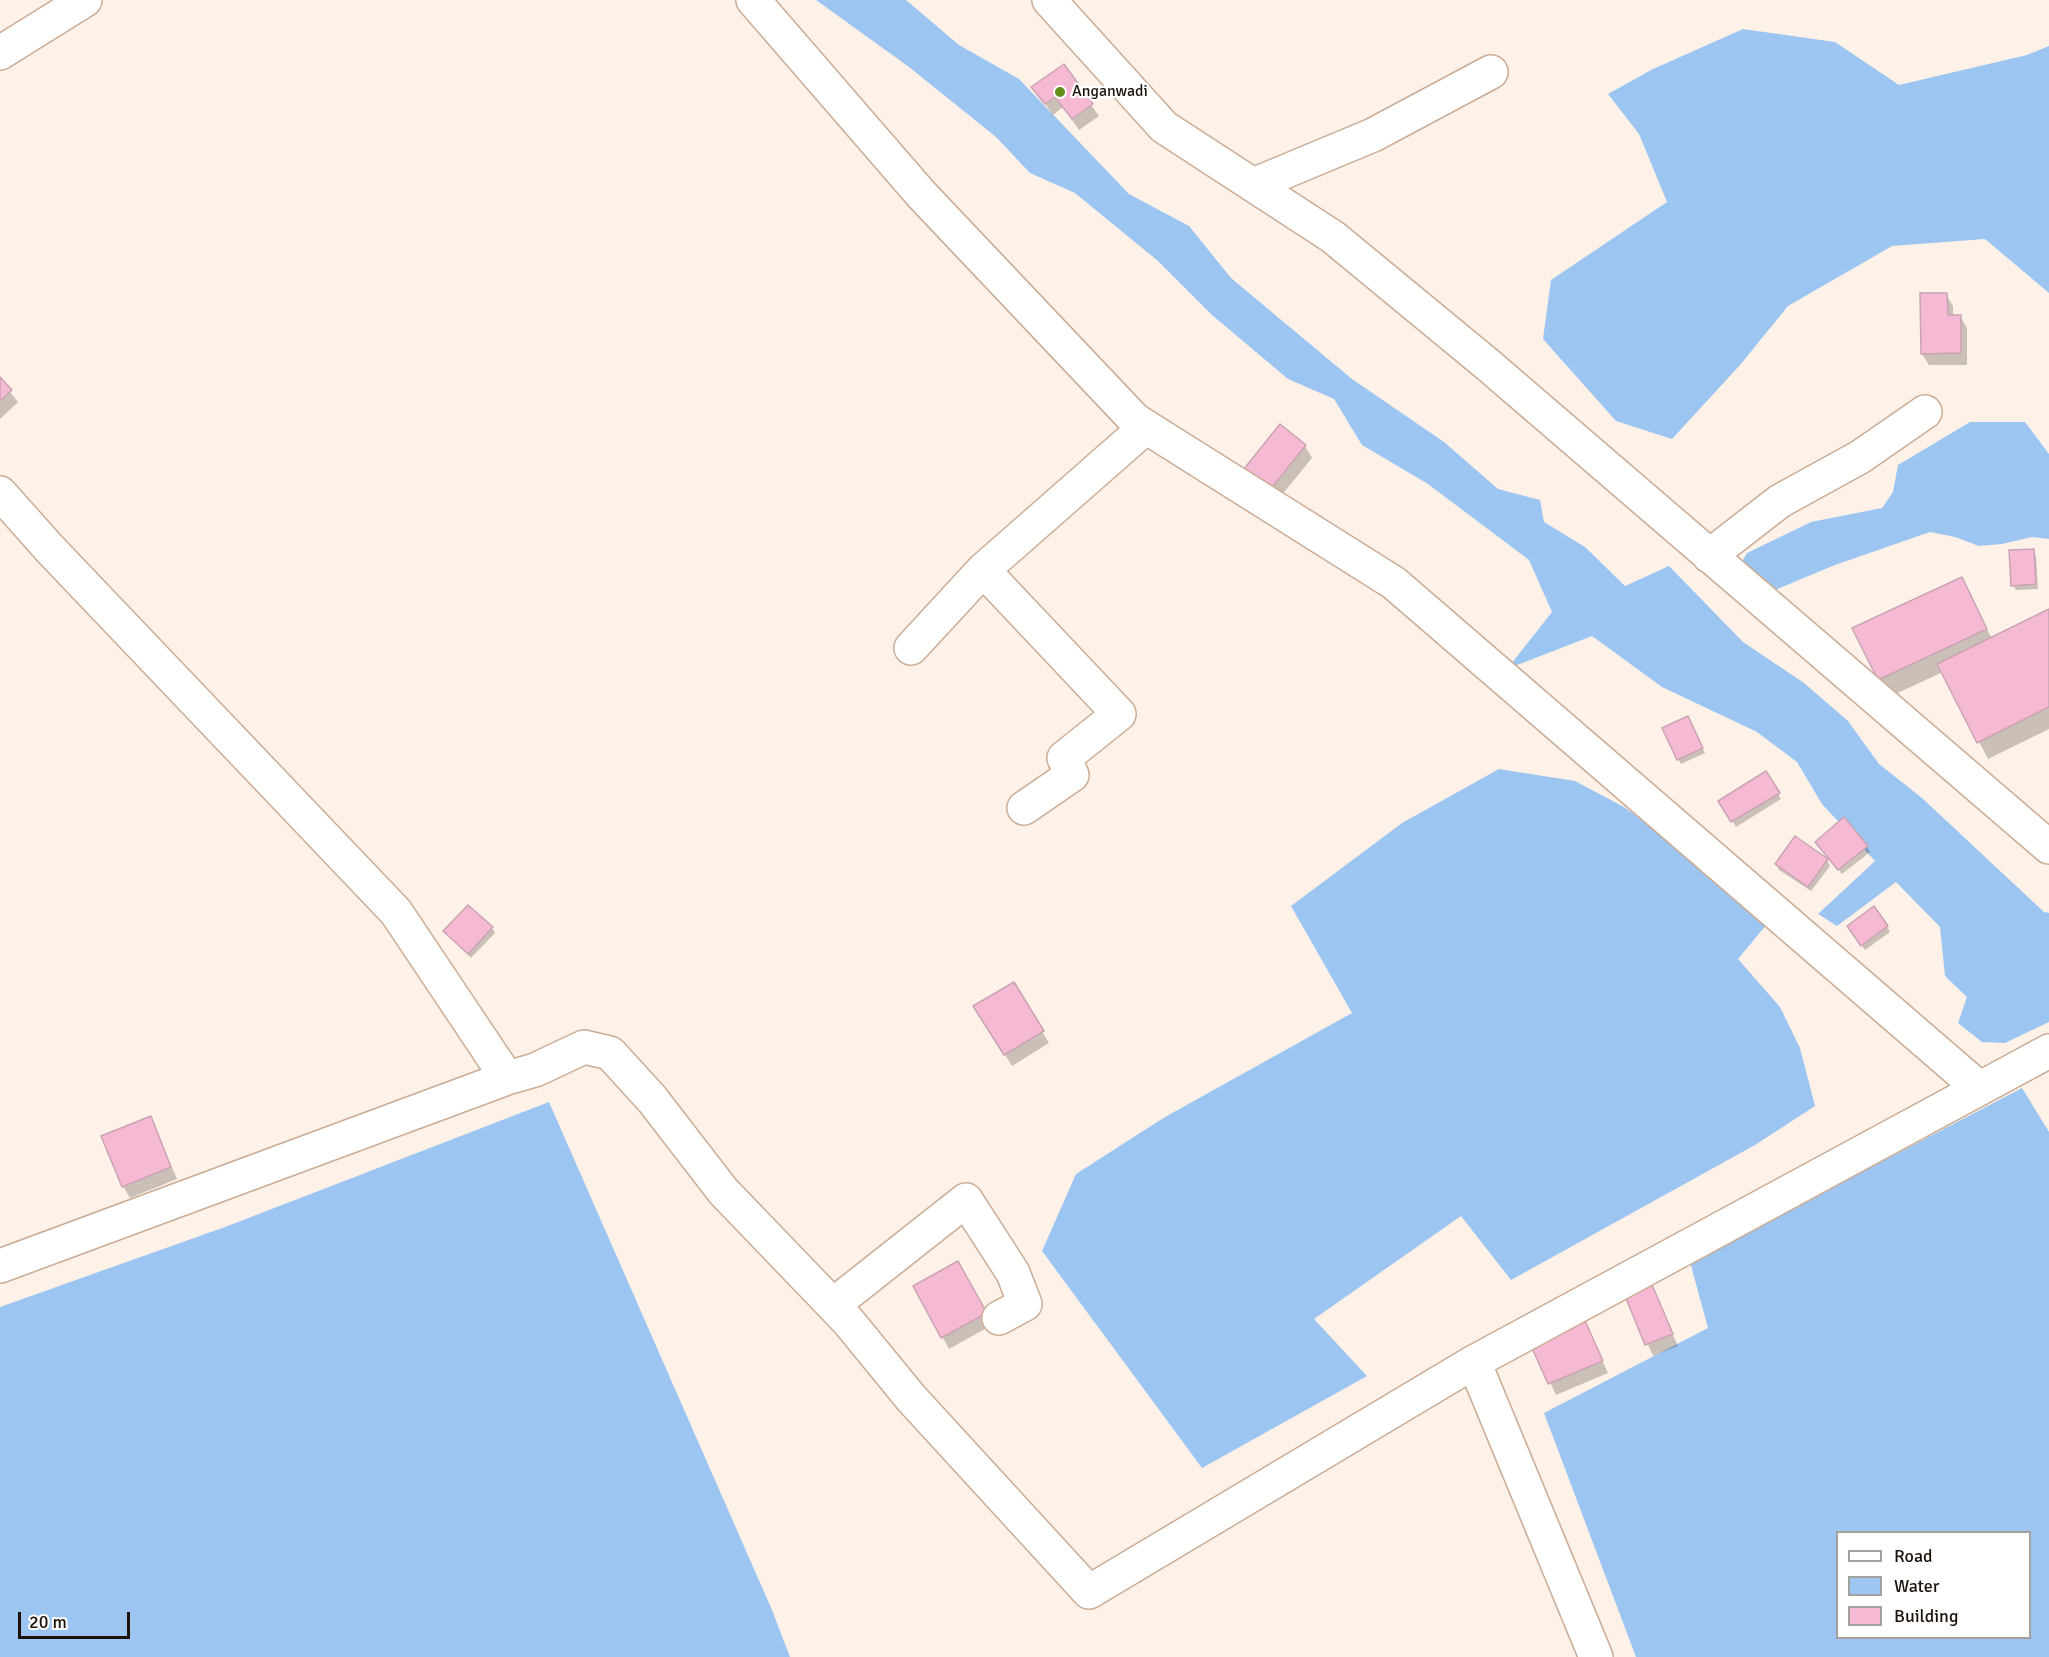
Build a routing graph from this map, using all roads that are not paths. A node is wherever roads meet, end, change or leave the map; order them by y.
1 (85, 0) edge
2 (753, 0) edge
3 (1049, 0) edge
4 (0, 53) edge
5 (1491, 72) dead end
6 (1253, 185) junction
7 (1925, 412) dead end
8 (1146, 427) junction
9 (0, 492) edge
10 (1709, 556) junction
11 (983, 570) junction
12 (911, 648) dead end
13 (1024, 808) dead end
14 (2049, 846) edge
15 (2049, 1051) edge
16 (507, 1078) junction
17 (1979, 1088) junction
18 (0, 1266) edge
19 (833, 1305) junction
20 (999, 1318) dead end
21 (1474, 1362) junction
22 (1596, 1657) edge

1 - 4 street
2 - 8 street
3 - 6 street
5 - 6 street
6 - 10 street
7 - 10 street
8 - 11 street
8 - 17 street
9 - 16 street
10 - 14 street
11 - 12 street
11 - 13 street
15 - 17 street
16 - 18 street
16 - 19 street
17 - 21 street
19 - 20 street
19 - 21 street
21 - 22 street

